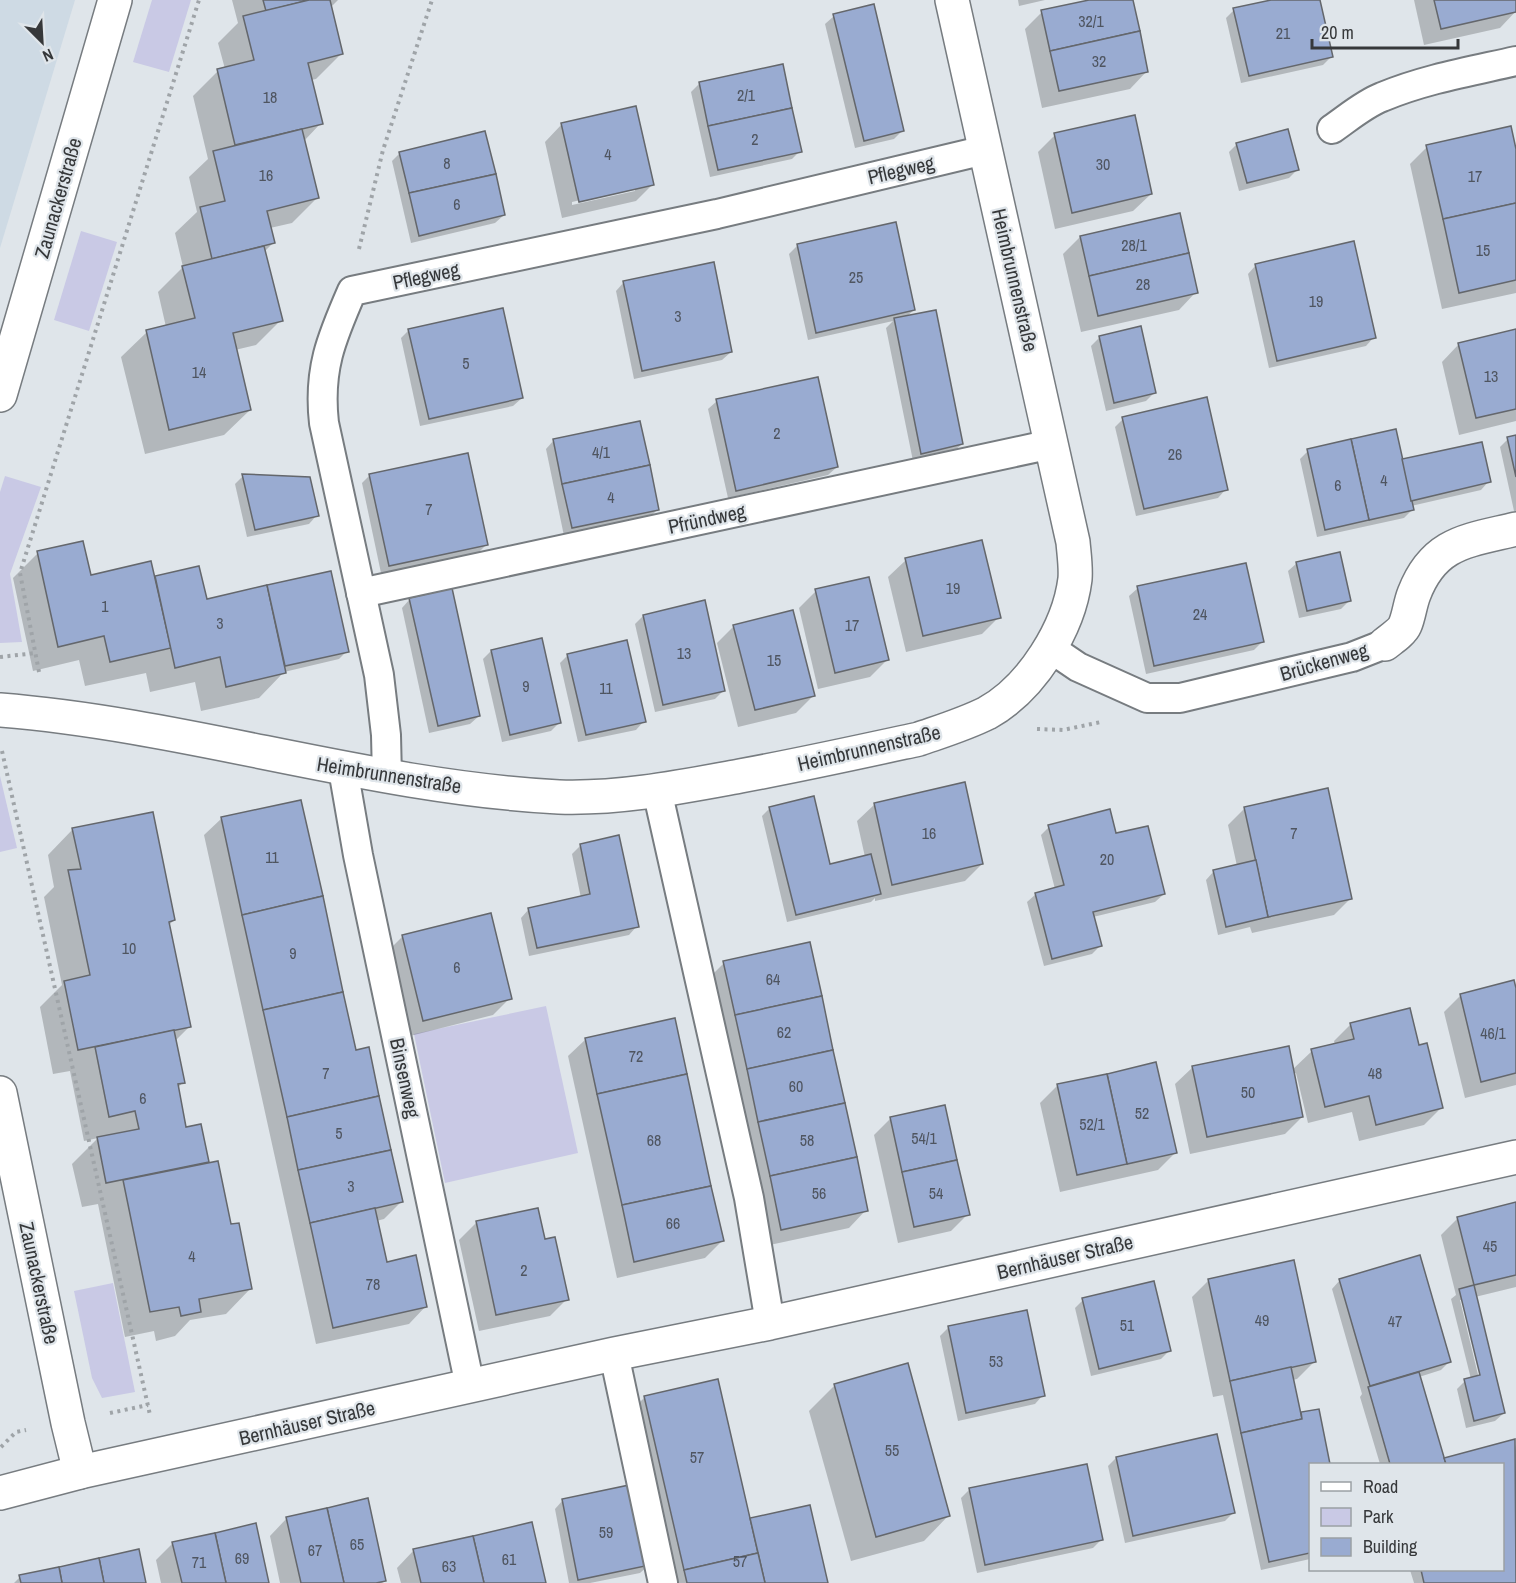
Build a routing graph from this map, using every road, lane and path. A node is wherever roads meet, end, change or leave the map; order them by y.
1 (115, 0) edge
2 (199, 0) edge
3 (432, 0) edge
4 (952, 0) edge
5 (1516, 62) edge
6 (1332, 129) dead end
7 (985, 150) junction
8 (352, 291) junction
9 (0, 395) edge
10 (1052, 444) junction
11 (1516, 529) edge
12 (361, 593) junction
13 (1385, 644) joint
14 (1050, 648) junction
15 (36, 652) junction
16 (0, 657) edge
17 (1147, 698) junction
18 (0, 710) edge
19 (989, 712) junction
20 (47, 714) junction
21 (0, 742) edge
22 (343, 769) junction
23 (387, 777) junction
24 (657, 790) junction
25 (0, 1094) edge
26 (1516, 1157) edge
27 (770, 1323) junction
28 (614, 1354) junction
29 (470, 1386) junction
30 (159, 1456) junction
31 (80, 1472) junction
32 (0, 1493) edge
33 (663, 1583) edge

1 - 9 street, Zaunackerstraße
2 - 15 path
3 - 8 path
4 - 7 street, Heimbrunnenstraße
5 - 6 lane
7 - 8 lane, Pflegweg
7 - 10 street, Heimbrunnenstraße
8 - 12 lane
10 - 12 lane, Pfründweg
10 - 14 street, Heimbrunnenstraße
11 - 13 street, Brückenweg
12 - 23 lane
13 - 17 lane, Brückenweg
14 - 17 lane, Brückenweg
14 - 19 street, Heimbrunnenstraße
15 - 16 path
15 - 20 path
17 - 19 path
18 - 20 street, Heimbrunnenstraße
19 - 24 street, Heimbrunnenstraße
20 - 22 street, Heimbrunnenstraße
21 - 30 path
22 - 23 street, Heimbrunnenstraße
22 - 29 lane, Binsenweg
23 - 24 street, Heimbrunnenstraße
24 - 27 lane
25 - 31 street, Zaunackerstraße
26 - 27 street, Bernhäuser Straße
27 - 28 street, Bernhäuser Straße
28 - 29 street, Bernhäuser Straße
28 - 33 lane
29 - 30 street, Bernhäuser Straße
30 - 31 street, Bernhäuser Straße
31 - 32 street, Bernhäuser Straße

